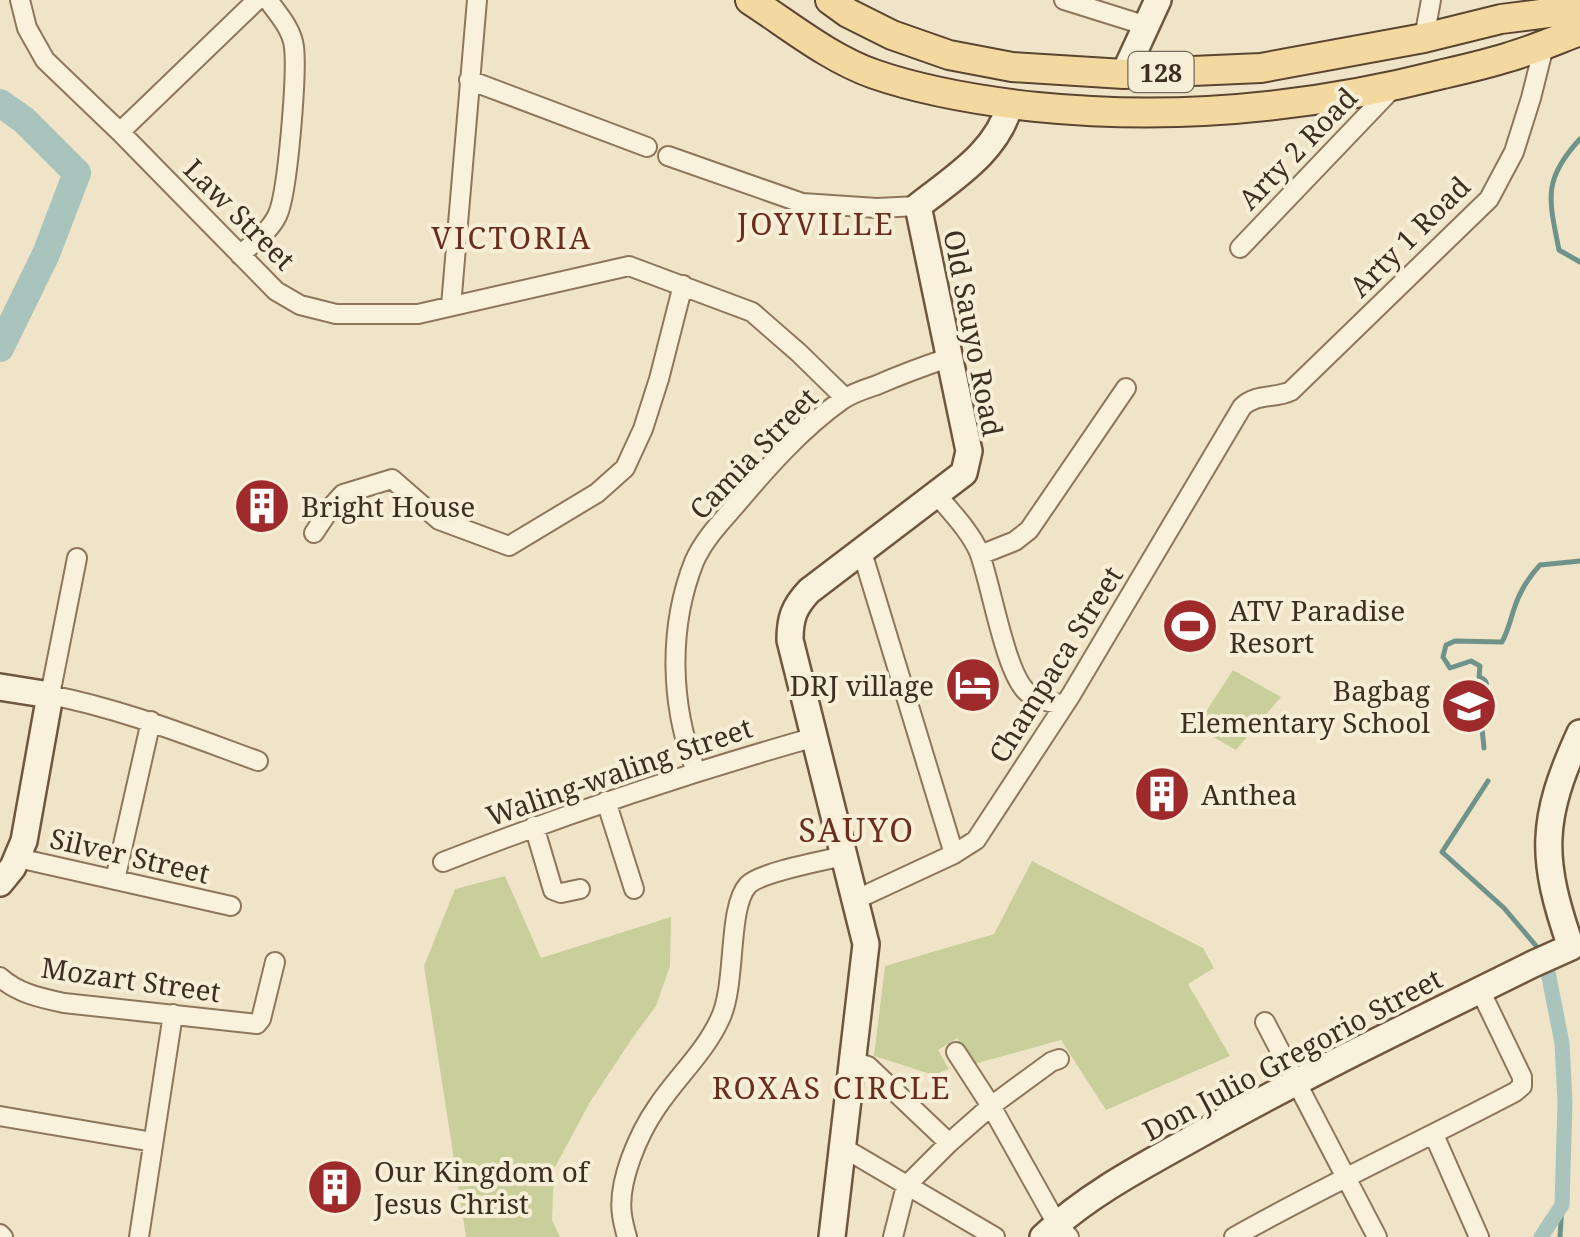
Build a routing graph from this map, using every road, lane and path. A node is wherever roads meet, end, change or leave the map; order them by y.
1 (20, 0) edge
2 (258, 0) edge
3 (268, 0) edge
4 (477, 0) edge
5 (750, 0) edge
6 (830, 0) edge
7 (1064, 0) edge
8 (1158, 0) edge
9 (1431, 0) edge
10 (1552, 0) edge
11 (1580, 9) edge
12 (1501, 19) junction
13 (1147, 26) junction
14 (1580, 31) edge
15 (1424, 38) junction
16 (1580, 50) edge
17 (1542, 54) junction
18 (1508, 58) junction
19 (1124, 74) junction
20 (469, 80) junction
21 (1394, 86) junction
22 (1010, 104) junction
23 (120, 132) junction
24 (648, 148) dead end
25 (668, 156) dead end
26 (918, 206) junction
27 (1240, 248) dead end
28 (240, 255) junction
29 (683, 286) junction
30 (452, 306) junction
31 (948, 358) junction
32 (1126, 388) dead end
33 (844, 398) junction
34 (1249, 400) joint
35 (937, 495) junction
36 (314, 533) dead end
37 (862, 552) junction
38 (980, 555) junction
39 (77, 558) dead end
40 (0, 687) edge
41 (50, 695) junction
42 (1064, 705) junction
43 (151, 721) junction
44 (1580, 733) edge
45 (815, 737) junction
46 (258, 761) dead end
47 (696, 770) junction
48 (606, 802) junction
49 (534, 826) junction
50 (954, 854) junction
51 (843, 856) junction
52 (18, 858) junction
53 (443, 862) dead end
54 (115, 880) junction
55 (0, 883) edge
56 (580, 889) dead end
57 (634, 889) dead end
58 (855, 900) junction
59 (231, 906) dead end
60 (1576, 946) edge
61 (275, 962) dead end
62 (0, 977) edge
63 (1480, 990) junction
64 (172, 1014) junction
65 (1265, 1022) dead end
66 (956, 1052) dead end
67 (1059, 1059) dead end
68 (852, 1061) junction
69 (1294, 1081) junction
70 (991, 1106) junction
71 (0, 1116) edge
72 (1434, 1135) junction
73 (153, 1142) junction
74 (949, 1142) junction
75 (842, 1148) junction
76 (1345, 1178) junction
77 (906, 1186) junction
78 (1266, 1229) edge
79 (1056, 1233) edge
80 (139, 1237) edge
81 (627, 1237) edge
82 (832, 1237) edge
83 (892, 1237) edge
84 (995, 1237) edge
85 (1234, 1237) edge
86 (1376, 1237) edge
87 (1479, 1237) edge

1 - 23 street, Law Street
2 - 23 street
3 - 28 street
4 - 20 street
5 - 22 main road, 128
6 - 19 main road, 128
7 - 13 street
8 - 13 main road
9 - 15 street
10 - 12 main road, 128
11 - 12 main road, 128
12 - 15 main road, 128
13 - 19 main road
14 - 18 main road, 128
15 - 19 main road, 128
16 - 17 main road, 128
17 - 18 main road, 128
17 - 34 street, Arty 1 Road
18 - 21 main road, 128
20 - 24 street
20 - 30 street
21 - 22 main road, 128
21 - 27 street, Arty 2 Road
22 - 26 main road, Old Sauyo Road
23 - 28 street, Law Street
25 - 26 street
26 - 31 main road, Old Sauyo Road
28 - 30 street, Law Street
29 - 30 street, Law Street
29 - 33 street
29 - 36 street
31 - 33 street, Camia Street
31 - 35 main road, Old Sauyo Road
32 - 38 street
33 - 47 street, Camia Street
34 - 42 street, Champaca Street
35 - 37 main road, Old Sauyo Road
35 - 38 street
37 - 45 main road, Old Sauyo Road
37 - 50 street
38 - 42 street
39 - 41 street
40 - 41 main road
41 - 43 street
41 - 52 main road
42 - 50 street, Champaca Street
43 - 46 street
43 - 54 street
44 - 60 main road
45 - 47 street, Waling-waling Street
45 - 51 main road, Old Sauyo Road
47 - 48 street, Waling-waling Street
48 - 49 street, Waling-waling Street
48 - 57 street
49 - 53 street, Waling-waling Street
49 - 56 street
50 - 58 street, Champaca Street
51 - 58 main road, Old Sauyo Road
51 - 81 street
52 - 54 street, Silver Street
52 - 55 main road
54 - 59 street, Silver Street
58 - 68 main road, Old Sauyo Road
60 - 63 main road, Don Julio Gregorio Street
61 - 64 street, Mozart Street
62 - 64 street, Mozart Street
63 - 69 main road, Don Julio Gregorio Street
63 - 72 street
64 - 73 street
65 - 69 street
66 - 70 street
67 - 70 street
68 - 74 street
68 - 75 main road, Old Sauyo Road
69 - 76 street
69 - 79 main road, Don Julio Gregorio Street
70 - 74 street
70 - 79 street
71 - 73 street
72 - 76 street
72 - 87 street
73 - 80 street
74 - 77 street
75 - 77 street
75 - 82 main road, Old Sauyo Road
76 - 78 street
76 - 86 street
77 - 83 street
77 - 84 street
78 - 85 street

